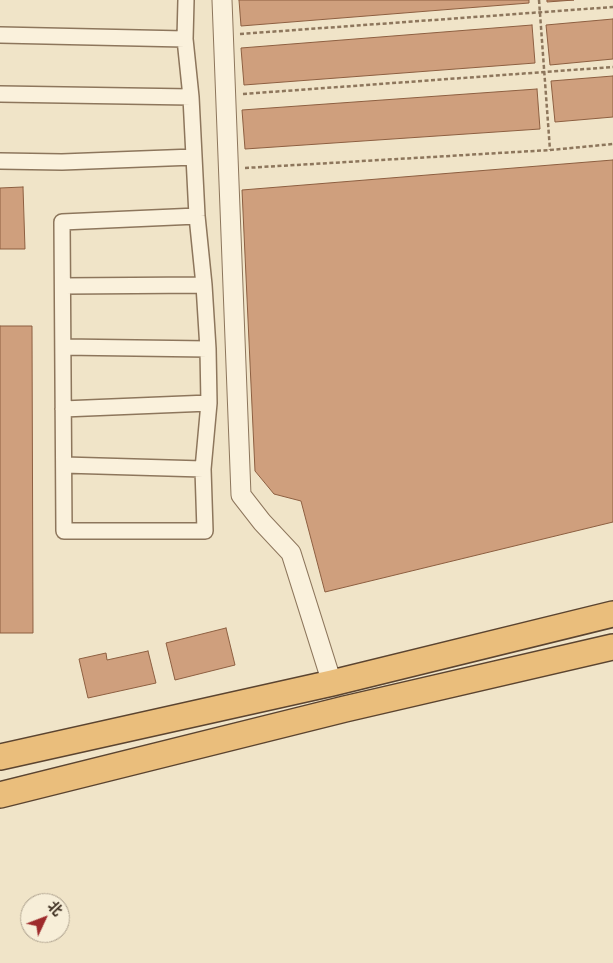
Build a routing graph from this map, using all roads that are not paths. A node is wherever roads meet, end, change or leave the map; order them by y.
1 (186, 0) edge
2 (222, 0) edge
3 (0, 35) edge
4 (186, 39) junction
5 (0, 94) edge
6 (191, 98) junction
7 (194, 157) junction
8 (0, 161) edge
9 (197, 216) junction
10 (204, 285) junction
11 (63, 286) junction
12 (63, 347) junction
13 (208, 349) junction
14 (209, 403) junction
15 (64, 409) junction
16 (64, 465) junction
17 (203, 468) junction
18 (613, 614) edge
19 (613, 647) edge
20 (332, 683) junction
21 (0, 757) edge
22 (0, 796) edge

1 - 4 street
2 - 20 street
3 - 4 street
4 - 6 street
5 - 6 street
6 - 7 street
7 - 8 street
7 - 9 street
9 - 10 street
9 - 11 street
10 - 11 street
10 - 13 street
11 - 12 street
12 - 13 street
12 - 15 street
13 - 14 street
14 - 15 street
14 - 17 street
15 - 16 street
16 - 17 street
16 - 17 street
18 - 20 highway
19 - 22 highway
20 - 21 highway

